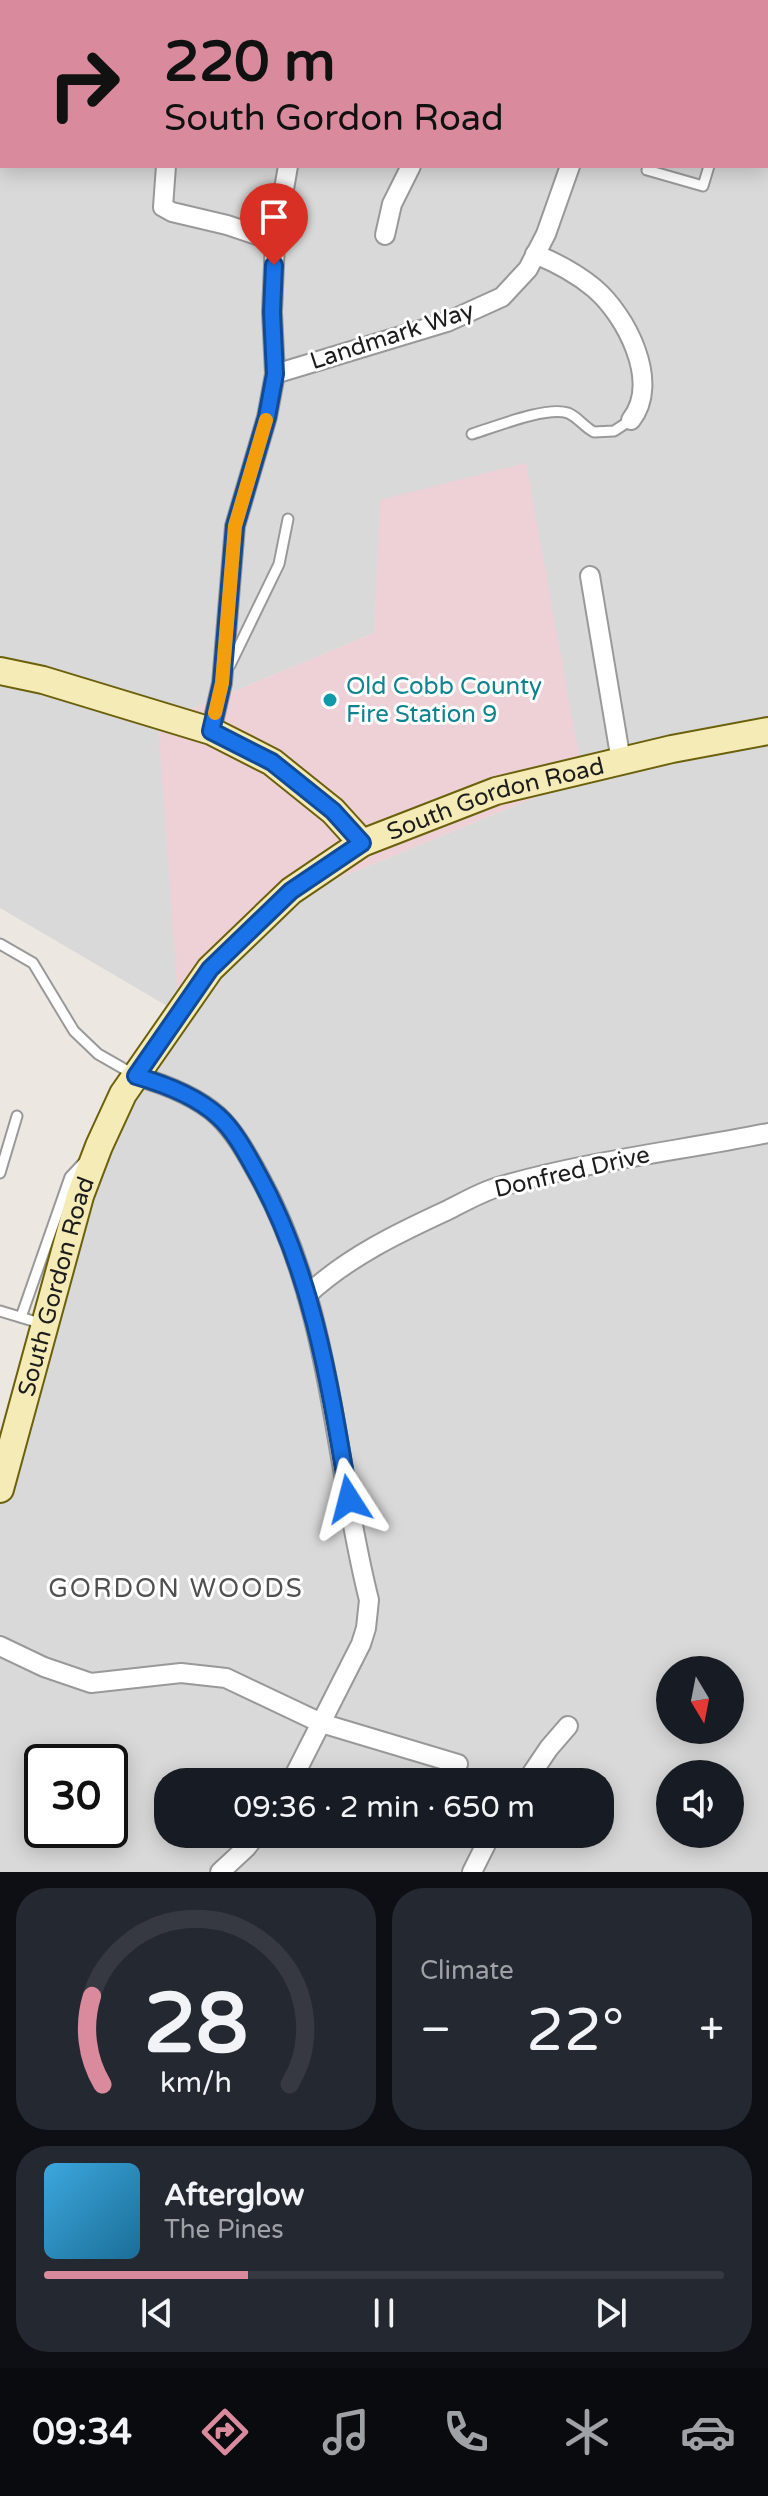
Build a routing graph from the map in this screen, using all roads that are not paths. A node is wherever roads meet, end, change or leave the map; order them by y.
1 (166, 168) edge
2 (288, 168) edge
3 (410, 168) edge
4 (569, 168) edge
5 (648, 168) edge
6 (708, 168) edge
7 (385, 235) dead end
8 (275, 241) junction
9 (535, 254) junction
10 (275, 374) junction
11 (631, 420) joint
12 (472, 434) dead end
13 (288, 519) dead end
14 (590, 576) dead end
15 (0, 671) edge
16 (222, 683) junction
17 (211, 731) junction
18 (768, 731) edge
19 (621, 761) junction
20 (362, 843) junction
21 (0, 944) edge
22 (136, 1076) junction
23 (17, 1116) dead end
24 (768, 1133) edge
25 (0, 1173) edge
26 (307, 1295) junction
27 (0, 1311) edge
28 (33, 1321) junction
29 (0, 1489) edge
30 (0, 1646) edge
31 (321, 1723) junction
32 (568, 1726) dead end
33 (458, 1764) dead end
34 (298, 1768) edge
35 (536, 1768) edge
36 (243, 1848) edge
37 (484, 1848) edge
38 (220, 1872) edge
39 (472, 1872) edge

1 - 8 street
2 - 8 street
3 - 7 street
4 - 9 street, Landmark Way
5 - 6 lane
8 - 10 street
9 - 10 street, Landmark Way
9 - 11 street
10 - 16 street
11 - 12 lane
13 - 16 lane
14 - 19 street
15 - 17 street
16 - 17 street
17 - 20 street
18 - 19 street, South Gordon Road
19 - 20 street, South Gordon Road
20 - 22 street, South Gordon Road
21 - 22 lane
22 - 26 street
22 - 28 street, South Gordon Road
23 - 25 lane
24 - 26 street, Donfred Drive
26 - 31 street
27 - 28 lane
28 - 29 street, South Gordon Road
30 - 31 street
31 - 33 street
31 - 34 street
32 - 35 street
36 - 38 street
37 - 39 street

